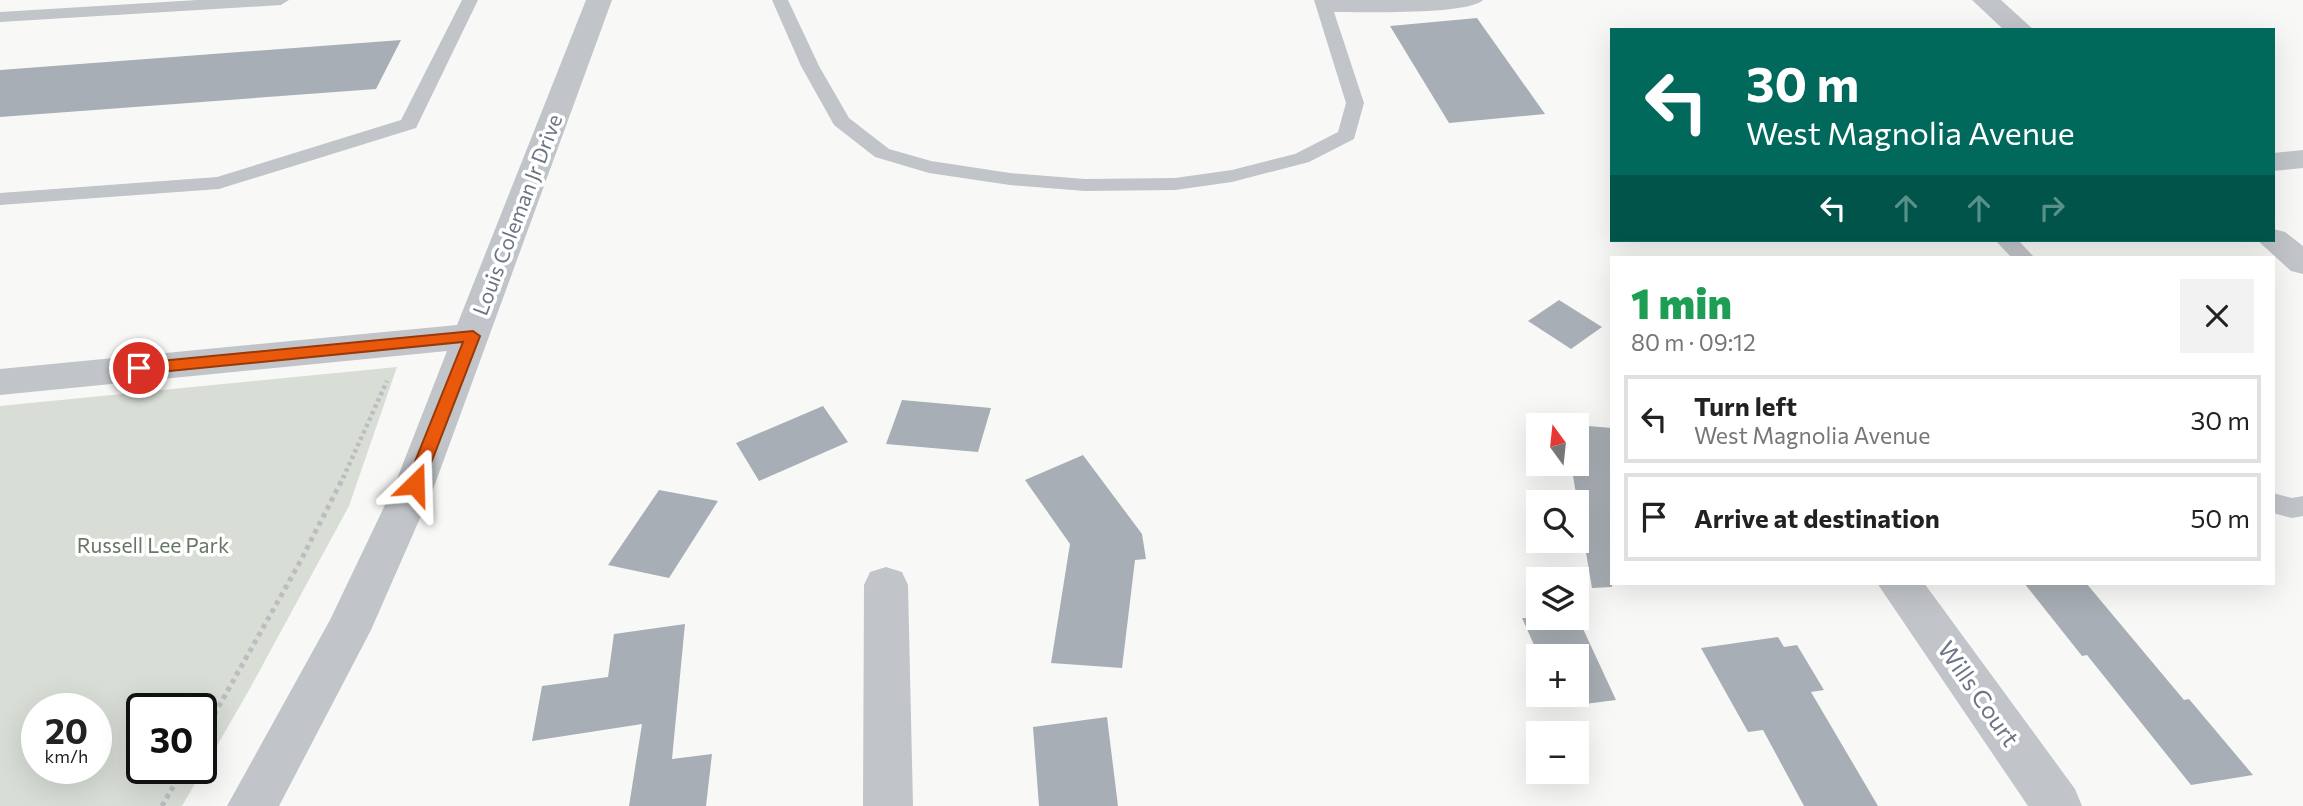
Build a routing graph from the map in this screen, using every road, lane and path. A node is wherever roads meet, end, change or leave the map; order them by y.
1 (281, 0) edge
2 (470, 0) edge
3 (599, 0) edge
4 (780, 0) edge
5 (1475, 0) edge
6 (1985, 0) edge
7 (1323, 3) edge
8 (0, 17) edge
9 (2019, 28) edge
10 (2303, 159) edge
11 (2275, 162) edge
12 (0, 199) edge
13 (2275, 241) edge
14 (2008, 242) edge
15 (2022, 256) edge
16 (2303, 263) edge
17 (473, 336) junction
18 (375, 377) dead end
19 (0, 382) edge
20 (2275, 504) edge
21 (2303, 506) edge
22 (886, 585) dead end
23 (1900, 585) edge
24 (217, 710) edge
25 (175, 784) edge
26 (162, 806) edge
27 (252, 806) edge
28 (888, 806) edge
29 (2057, 806) edge

1 - 8 lane
2 - 12 lane
3 - 17 street, Louis Coleman Jr Drive
4 - 7 lane
5 - 7 lane
6 - 9 street
10 - 11 street
13 - 16 street
14 - 15 lane
17 - 19 street
17 - 27 street, Louis Coleman Jr Drive
18 - 24 path
20 - 21 lane
22 - 28 street
23 - 29 street, Wills Court
25 - 26 path

